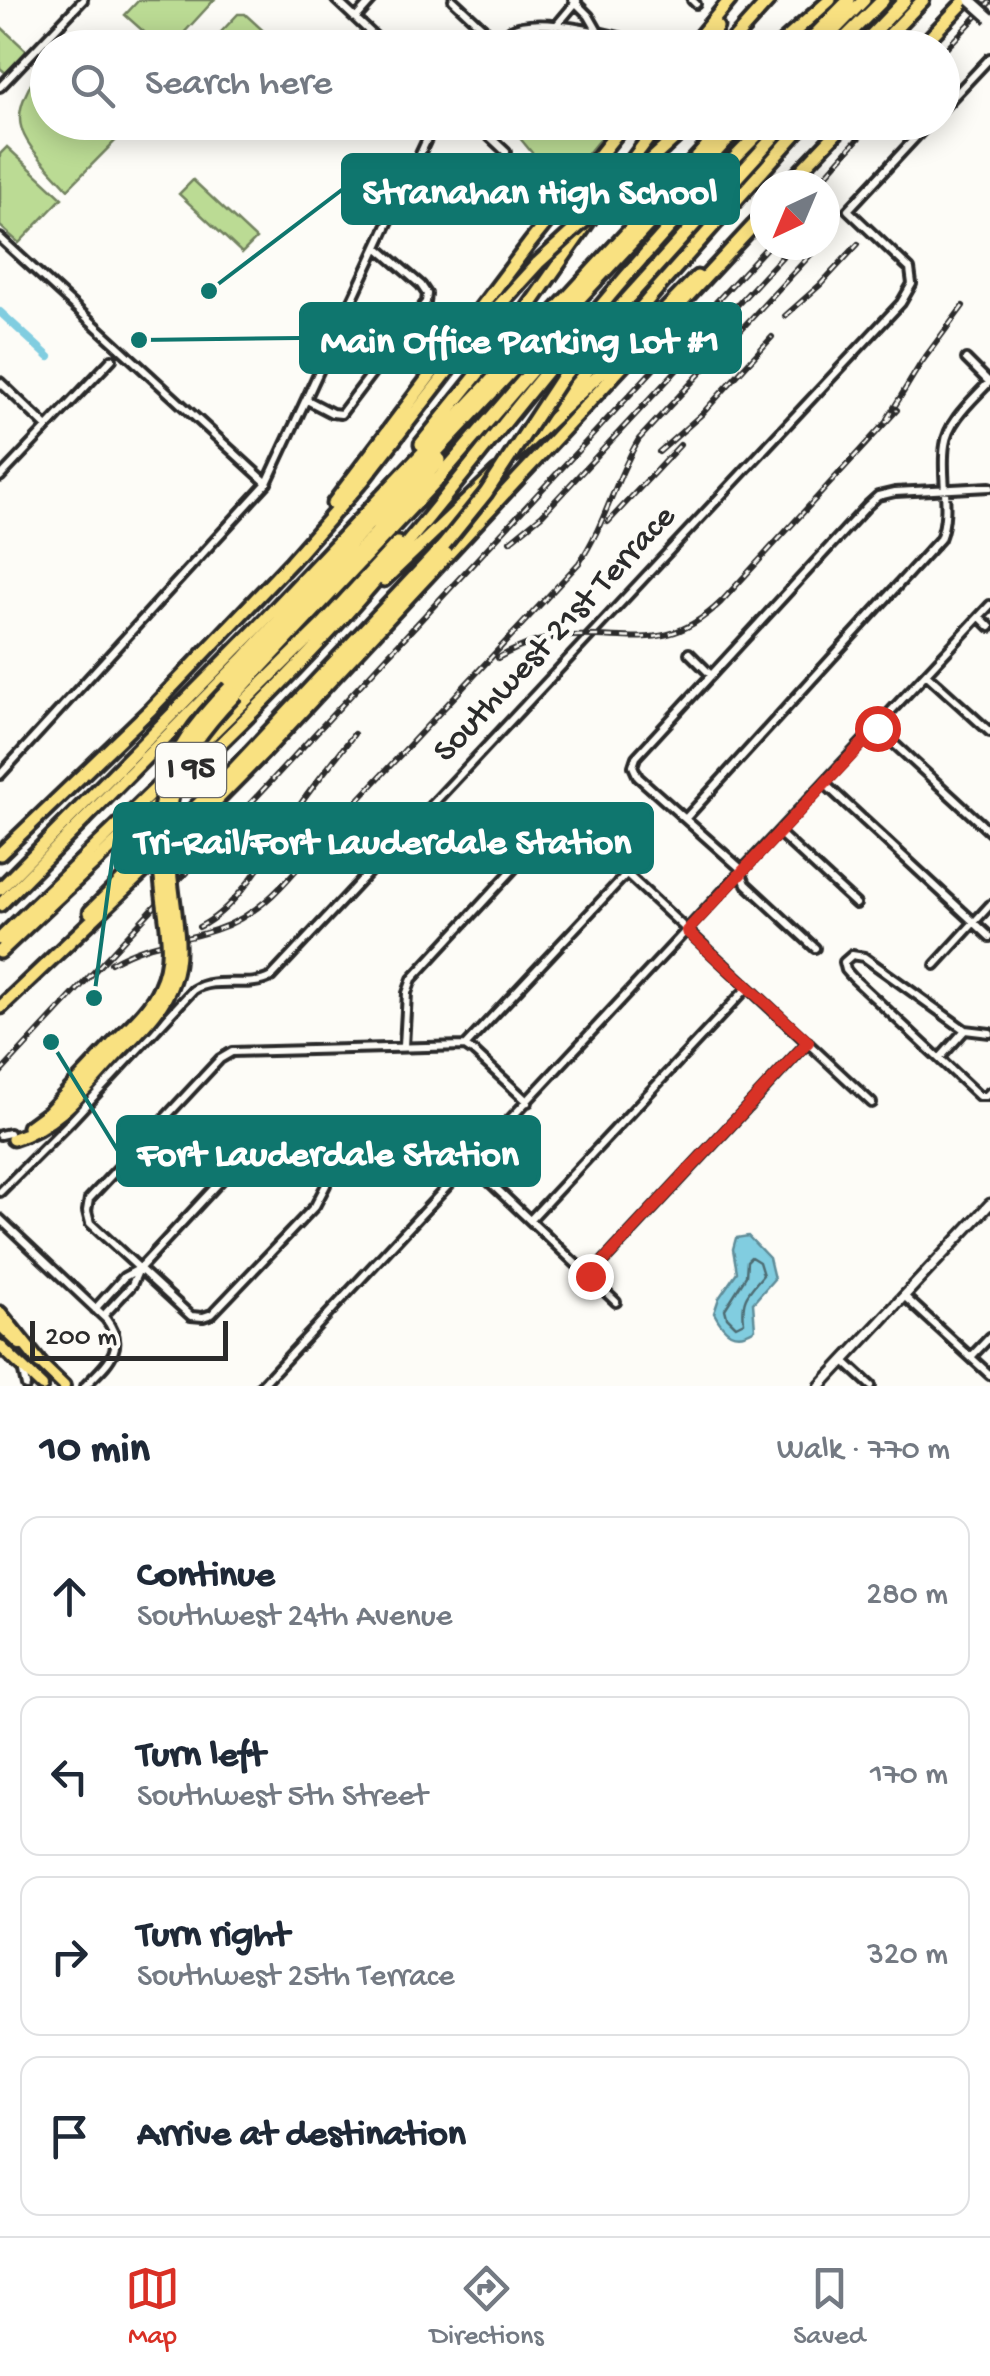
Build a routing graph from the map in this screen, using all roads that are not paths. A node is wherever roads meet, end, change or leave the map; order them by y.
1 (83, 0) edge
2 (336, 0) edge
3 (372, 0) edge
4 (454, 0) edge
5 (730, 0) edge
6 (738, 0) edge
7 (769, 0) edge
8 (830, 0) edge
9 (849, 0) edge
10 (864, 0) edge
11 (883, 0) edge
12 (894, 0) edge
13 (923, 0) edge
14 (968, 0) edge
15 (576, 1) edge
16 (909, 6) edge
17 (356, 18) junction
18 (990, 18) edge
19 (555, 27) junction
20 (54, 30) edge
21 (369, 30) edge
22 (482, 30) edge
23 (512, 30) edge
24 (597, 30) joint
25 (705, 30) edge
26 (716, 30) edge
27 (742, 30) edge
28 (796, 30) edge
29 (820, 30) edge
30 (835, 30) edge
31 (853, 30) edge
32 (864, 30) edge
33 (880, 30) edge
34 (891, 30) edge
35 (938, 30) edge
36 (30, 56) edge
37 (990, 59) edge
38 (0, 87) edge
39 (960, 90) edge
40 (426, 140) edge
41 (493, 140) edge
42 (612, 140) edge
43 (639, 140) edge
44 (647, 140) edge
45 (673, 140) edge
46 (712, 140) edge
47 (727, 140) edge
48 (742, 140) edge
49 (753, 140) edge
50 (771, 140) edge
51 (790, 140) edge
52 (830, 140) edge
53 (913, 140) edge
54 (506, 152) dead end
55 (801, 170) edge
56 (612, 187) junction
57 (750, 225) edge
58 (750, 226) edge
59 (0, 238) edge
60 (377, 247) junction
61 (566, 336) junction
62 (112, 359) dead end
63 (966, 359) dead end
64 (506, 380) junction
65 (0, 382) edge
66 (990, 382) edge
67 (307, 400) junction
68 (47, 426) junction
69 (526, 444) junction
70 (0, 477) edge
71 (267, 484) junction
72 (990, 486) edge
73 (946, 488) junction
74 (378, 498) junction
75 (266, 588) junction
76 (990, 605) edge
77 (344, 616) junction
78 (980, 618) junction
79 (990, 627) edge
80 (689, 653) dead end
81 (926, 674) junction
82 (711, 675) junction
83 (233, 691) junction
84 (877, 728) junction
85 (990, 732) edge
86 (0, 775) edge
87 (824, 784) junction
88 (686, 818) junction
89 (990, 832) edge
90 (779, 833) junction
91 (0, 854) edge
92 (627, 873) junction
93 (742, 873) junction
94 (0, 889) edge
95 (856, 904) dead end
96 (0, 905) edge
97 (990, 905) edge
98 (974, 922) junction
99 (687, 931) junction
100 (990, 936) edge
101 (0, 939) edge
102 (815, 948) dead end
103 (0, 952) edge
104 (934, 964) dead end
105 (748, 988) junction
106 (0, 1008) edge
107 (965, 1030) junction
108 (990, 1033) edge
109 (808, 1042) junction
110 (404, 1046) junction
111 (464, 1046) junction
112 (940, 1058) junction
113 (990, 1092) edge
114 (528, 1102) junction
115 (872, 1103) dead end
116 (324, 1134) junction
117 (6, 1137) edge
118 (470, 1164) junction
119 (0, 1192) edge
120 (990, 1204) edge
121 (0, 1218) edge
122 (530, 1220) junction
123 (139, 1270) junction
124 (590, 1276) junction
125 (904, 1296) junction
126 (616, 1302) dead end
127 (95, 1308) junction
128 (0, 1313) edge
129 (103, 1316) junction
130 (0, 1325) edge
131 (990, 1337) edge
132 (0, 1346) edge
133 (971, 1357) junction
134 (844, 1361) junction
135 (40, 1363) junction
136 (20, 1366) junction
137 (990, 1375) edge
138 (26, 1386) edge
139 (42, 1386) edge
140 (64, 1386) edge
141 (85, 1386) edge
142 (261, 1386) edge
143 (820, 1386) edge
144 (870, 1386) edge

1 - 20 street
2 - 17 street
3 - 17 street
4 - 22 street
5 - 25 highway
6 - 26 highway
7 - 27 highway
8 - 28 highway
9 - 29 highway
10 - 30 highway
11 - 31 highway
12 - 32 highway
13 - 16 highway
14 - 18 main road, bridge
14 - 35 highway
15 - 19 street
15 - 24 street
16 - 33 highway
16 - 34 highway
17 - 21 street
19 - 23 street
19 - 24 street
36 - 38 street
37 - 39 street
40 - 60 street
41 - 54 street
42 - 75 highway
43 - 56 highway
44 - 56 highway
45 - 75 highway, bridge
46 - 74 highway, I 95
47 - 64 highway
48 - 61 highway
49 - 77 highway, I 95
50 - 106 highway, bridge
51 - 69 highway
52 - 55 highway
53 - 119 street, Southwest 21st Terrace
56 - 74 highway
57 - 69 highway
58 - 106 highway
59 - 71 street
60 - 67 street
60 - 67 street
61 - 83 highway
61 - 101 highway
62 - 68 street
63 - 66 street
64 - 83 highway
64 - 96 highway
65 - 68 street
66 - 73 street
67 - 71 street
68 - 70 street
69 - 77 highway
71 - 86 street
72 - 73 street
73 - 82 street
73 - 88 street
74 - 94 highway, I 95
75 - 91 highway
76 - 78 street
77 - 103 highway, I 95
78 - 79 street
78 - 81 street
80 - 82 street
81 - 84 street
81 - 85 street
82 - 88 street
83 - 117 highway, bridge
84 - 87 street
84 - 89 street
87 - 90 street
87 - 98 street
88 - 93 street
90 - 93 street
90 - 95 street
92 - 99 street
92 - 110 street
92 - 111 street
93 - 99 street
93 - 102 street
97 - 98 street
98 - 100 street
98 - 104 street
99 - 105 street
99 - 114 street
105 - 109 street
105 - 122 street
107 - 108 street
107 - 112 street
107 - 112 street
109 - 115 street
109 - 124 street
110 - 111 street
110 - 123 street
111 - 114 street
112 - 113 street
114 - 118 street
116 - 118 street
116 - 123 street
116 - 123 street
118 - 122 street
118 - 142 street
120 - 125 street
121 - 127 street
122 - 124 street
123 - 127 street
123 - 129 street
124 - 126 street
125 - 133 street
125 - 134 street
127 - 129 street
128 - 135 highway
129 - 141 street
130 - 135 main road
131 - 133 street
132 - 136 main road
133 - 137 street
134 - 143 street
134 - 144 street
135 - 140 main road
136 - 138 street
136 - 139 main road

